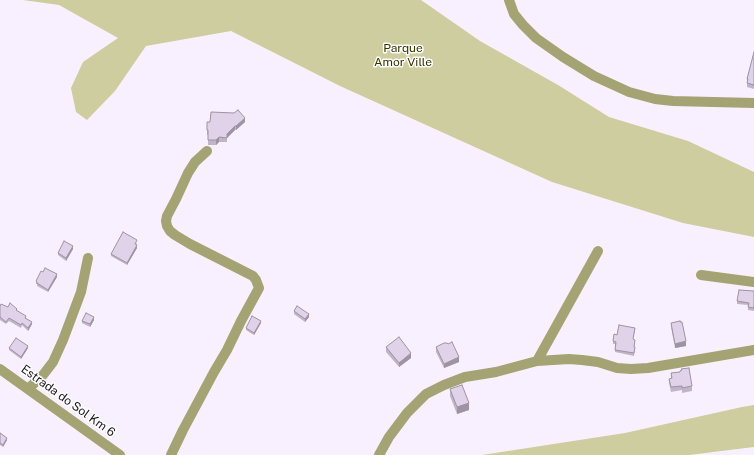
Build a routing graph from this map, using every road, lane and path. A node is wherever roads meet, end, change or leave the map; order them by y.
1 (509, 0) edge
2 (754, 103) edge
3 (207, 151) dead end
4 (598, 251) dead end
5 (88, 258) dead end
6 (701, 275) dead end
7 (754, 282) edge
8 (754, 350) edge
9 (537, 361) junction
10 (0, 369) edge
11 (28, 389) junction
12 (120, 455) edge
13 (171, 455) edge
14 (379, 455) edge

1 - 2 street
3 - 13 street
4 - 9 street
5 - 11 street
6 - 7 street
8 - 9 street
9 - 14 street
10 - 11 street, Estrada do Sol Km 6
11 - 12 street, Estrada do Sol Km 6

